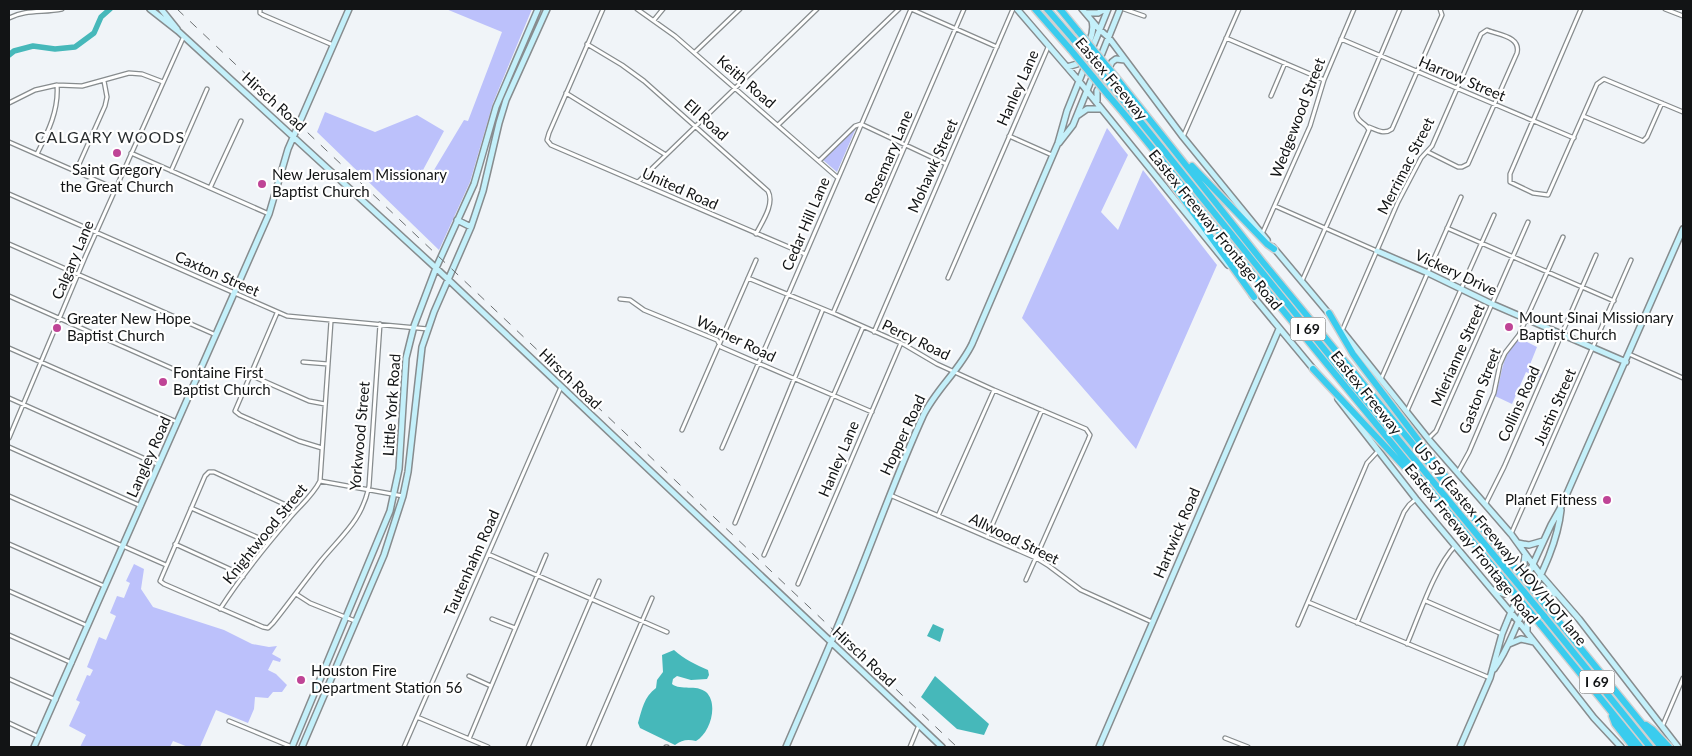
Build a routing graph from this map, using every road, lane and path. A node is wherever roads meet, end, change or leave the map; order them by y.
1 (12, 9) edge
2 (62, 9) edge
3 (150, 9) edge
4 (161, 9) edge
5 (260, 9) edge
6 (349, 9) edge
7 (538, 9) edge
8 (547, 9) edge
9 (603, 9) edge
10 (636, 9) edge
11 (740, 9) edge
12 (817, 9) edge
13 (899, 9) edge
14 (911, 9) edge
15 (964, 9) edge
16 (1015, 9) edge
17 (1035, 9) edge
18 (1047, 9) edge
19 (1060, 9) edge
20 (1107, 9) edge
21 (1120, 9) edge
22 (1124, 9) edge
23 (1239, 9) edge
24 (1354, 9) edge
25 (1400, 9) edge
26 (1440, 9) edge
27 (1581, 9) edge
28 (1665, 9) edge
29 (661, 10) edge
30 (1084, 11) edge
31 (16, 14) junction
32 (1144, 16) dead end
33 (1683, 16) edge
34 (9, 18) edge
35 (1090, 18) junction
36 (654, 20) junction
37 (956, 28) junction
38 (1099, 30) junction
39 (178, 31) junction
40 (184, 36) junction
41 (1109, 38) junction
42 (1226, 38) junction
43 (1341, 39) junction
44 (587, 44) junction
45 (1049, 44) junction
46 (333, 45) junction
47 (997, 47) junction
48 (695, 52) junction
49 (1380, 56) junction
50 (1125, 60) junction
51 (1285, 63) junction
52 (1067, 67) junction
53 (1418, 72) junction
54 (1324, 80) junction
55 (104, 81) junction
56 (1079, 81) junction
57 (163, 82) junction
58 (57, 85) junction
59 (735, 88) junction
60 (207, 89) dead end
61 (1457, 89) junction
62 (1087, 91) junction
63 (566, 94) junction
64 (1271, 96) dead end
65 (9, 102) edge
66 (1097, 103) junction
67 (1662, 103) junction
68 (1494, 105) junction
69 (1102, 109) junction
70 (1683, 112) edge
71 (1076, 116) junction
72 (1583, 116) junction
73 (1148, 119) junction
74 (241, 121) dead end
75 (1532, 121) junction
76 (861, 124) junction
77 (778, 125) junction
78 (695, 127) junction
79 (1368, 127) junction
80 (1009, 136) junction
81 (293, 137) junction
82 (1183, 138) junction
83 (1574, 138) junction
84 (9, 142) edge
85 (1058, 143) junction
86 (906, 146) junction
87 (1153, 149) junction
88 (1428, 152) junction
89 (131, 153) junction
90 (37, 154) junction
91 (666, 155) junction
92 (1053, 156) junction
93 (819, 160) junction
94 (946, 164) junction
95 (171, 171) junction
96 (76, 172) junction
97 (838, 178) junction
98 (638, 182) junction
99 (210, 188) junction
100 (116, 189) junction
101 (9, 194) edge
102 (1461, 197) dead end
103 (1276, 206) junction
104 (269, 214) junction
105 (1494, 215) dead end
106 (457, 220) junction
107 (1528, 222) dead end
108 (471, 227) junction
109 (1326, 228) junction
110 (1447, 228) junction
111 (1683, 229) edge
112 (96, 233) junction
113 (756, 234) junction
114 (1262, 234) junction
115 (1563, 237) dead end
116 (1482, 243) junction
117 (9, 244) edge
118 (1274, 248) junction
119 (1377, 251) junction
120 (806, 254) junction
121 (1596, 255) dead end
122 (1513, 257) junction
123 (756, 260) dead end
124 (1631, 260) dead end
125 (436, 268) junction
126 (1547, 272) junction
127 (1428, 273) junction
128 (78, 275) junction
129 (748, 278) junction
130 (948, 278) dead end
131 (448, 279) junction
132 (1302, 282) junction
133 (1582, 287) junction
134 (1461, 290) junction
135 (234, 294) junction
136 (788, 294) junction
137 (9, 296) edge
138 (1254, 298) junction
139 (620, 299) dead end
140 (1614, 301) junction
141 (1492, 304) junction
142 (824, 309) junction
143 (277, 313) junction
144 (833, 313) junction
145 (1329, 313) junction
146 (60, 319) junction
147 (1526, 319) junction
148 (331, 321) junction
149 (380, 324) junction
150 (414, 326) junction
151 (863, 327) junction
152 (428, 329) junction
153 (1279, 329) junction
154 (1342, 331) junction
155 (874, 332) junction
156 (1562, 334) junction
157 (216, 335) junction
158 (901, 343) junction
159 (719, 344) junction
160 (9, 348) edge
161 (1593, 348) junction
162 (1629, 354) junction
163 (41, 362) junction
164 (303, 362) dead end
165 (1626, 362) junction
166 (758, 363) junction
167 (328, 364) junction
168 (1313, 369) junction
169 (956, 372) junction
170 (250, 374) junction
171 (1683, 378) edge
172 (196, 379) junction
173 (794, 379) junction
174 (1381, 379) junction
175 (561, 388) junction
176 (994, 390) junction
177 (833, 395) junction
178 (9, 398) edge
179 (23, 404) junction
180 (325, 404) junction
181 (1042, 410) junction
182 (872, 412) junction
183 (1407, 413) junction
184 (178, 422) junction
185 (682, 430) dead end
186 (9, 438) edge
187 (1428, 439) junction
188 (9, 447) edge
189 (322, 448) junction
190 (722, 448) dead end
191 (1378, 450) junction
192 (159, 465) junction
193 (1458, 472) junction
194 (320, 481) junction
195 (1429, 490) junction
196 (368, 491) junction
197 (890, 495) junction
198 (9, 496) edge
199 (394, 496) junction
200 (403, 496) junction
201 (1457, 497) junction
202 (1416, 499) junction
203 (1485, 505) junction
204 (141, 506) junction
205 (191, 508) junction
206 (1561, 508) junction
207 (294, 513) junction
208 (938, 516) junction
209 (735, 523) dead end
210 (1549, 529) junction
211 (1557, 533) junction
212 (1511, 534) junction
213 (380, 537) junction
214 (987, 537) junction
215 (388, 540) junction
216 (1544, 541) junction
217 (1517, 543) junction
218 (9, 544) edge
219 (175, 544) junction
220 (268, 544) junction
221 (123, 546) junction
222 (1455, 546) junction
223 (488, 554) junction
224 (1525, 554) junction
225 (546, 555) dead end
226 (764, 555) dead end
227 (1036, 558) junction
228 (1533, 564) junction
229 (166, 565) junction
230 (367, 566) junction
231 (377, 571) junction
232 (1540, 574) junction
233 (537, 576) junction
234 (243, 577) junction
235 (1026, 580) dead end
236 (599, 581) dead end
237 (798, 584) dead end
238 (105, 587) junction
239 (1491, 589) junction
240 (9, 591) edge
241 (296, 594) junction
242 (1560, 597) junction
243 (592, 598) junction
244 (652, 598) dead end
245 (1426, 601) junction
246 (1308, 602) junction
247 (220, 609) junction
248 (1511, 612) junction
249 (346, 617) junction
250 (492, 619) dead end
251 (642, 620) junction
252 (1518, 620) junction
253 (355, 621) junction
254 (1152, 622) junction
255 (1357, 623) junction
256 (1298, 625) dead end
257 (88, 626) junction
258 (515, 628) junction
259 (668, 632) dead end
260 (1527, 632) junction
261 (1502, 634) junction
262 (9, 635) edge
263 (831, 643) junction
264 (1536, 643) junction
265 (1407, 644) junction
266 (1509, 644) junction
267 (72, 663) junction
268 (1492, 672) junction
269 (469, 676) dead end
270 (1490, 678) junction
271 (1683, 678) edge
272 (9, 679) edge
273 (319, 682) junction
274 (328, 686) junction
275 (490, 686) junction
276 (314, 695) junction
277 (322, 699) junction
278 (56, 700) junction
279 (1610, 710) junction
280 (417, 717) junction
281 (229, 721) dead end
282 (1640, 721) junction
283 (9, 723) edge
284 (919, 726) junction
285 (1662, 727) junction
286 (39, 737) junction
287 (1225, 738) dead end
288 (469, 739) junction
289 (34, 747) edge
290 (292, 747) edge
291 (302, 747) edge
292 (404, 747) edge
293 (488, 747) edge
294 (528, 747) edge
295 (588, 747) edge
296 (786, 747) edge
297 (910, 747) edge
298 (942, 747) edge
299 (1099, 747) edge
300 (1248, 747) edge
301 (1460, 747) edge
302 (1620, 747) edge
303 (1632, 747) edge
304 (1640, 747) edge
305 (1650, 747) edge
306 (1661, 747) edge
307 (1668, 747) edge
308 (1678, 747) edge

1 - 31 street
2 - 31 street
3 - 39 main road, Hirsch Road
4 - 39 main road, Hirsch Road
5 - 46 street
6 - 46 main road, Langley Road
7 - 106 main road, Little York Road
8 - 108 main road, Little York Road
9 - 44 street
10 - 36 street, Keith Road
11 - 48 street
12 - 59 street
13 - 77 street
14 - 37 street
14 - 76 street, Cedar Hill Lane
15 - 37 street, Rosemary Lane
16 - 45 main road, Eastex Freeway Frontage Road
16 - 47 street, Mohawk Street
17 - 87 highway, Eastex Freeway / I 69, bridge
18 - 305 highway, US 59 (Eastex Freeway) HOV/HOT lane / I 69, bridge
19 - 73 highway, Eastex Freeway / I 69, bridge
20 - 30 main road
20 - 38 main road, Hopper Road
21 - 41 main road, Hopper Road
22 - 32 street
23 - 42 street
24 - 43 street, Wedgewood Street
25 - 49 street
26 - 53 street
27 - 75 street
28 - 33 street
29 - 36 street
30 - 35 main road
31 - 34 street
35 - 38 main road
35 - 52 main road
36 - 48 street, Keith Road
37 - 47 street
37 - 86 street, Rosemary Lane
38 - 41 main road
38 - 56 main road, Hopper Road
39 - 40 main road, Hirsch Road
40 - 57 street, Calgary Lane
40 - 81 main road, Hirsch Road
41 - 50 main road
41 - 62 main road, Hopper Road
42 - 51 street
42 - 82 street
43 - 49 street, Harrow Street
43 - 54 street, Wedgewood Street
44 - 63 street
44 - 78 street, Ell Road
45 - 52 main road, Eastex Freeway Frontage Road
45 - 80 street, Hanley Lane
46 - 81 main road, Langley Road
47 - 94 street, Mohawk Street
48 - 59 street, Keith Road
49 - 53 street, Harrow Street
49 - 79 street
50 - 66 main road
50 - 82 main road
51 - 54 street
51 - 64 street
52 - 56 main road, Eastex Freeway Frontage Road
53 - 61 street, Harrow Street
53 - 79 street
54 - 103 street, Wedgewood Street
55 - 57 street
55 - 58 street
55 - 96 street
56 - 62 main road, Eastex Freeway Frontage Road
56 - 85 main road, Hopper Road
57 - 89 street, Calgary Lane
58 - 65 street
58 - 90 street
59 - 77 street, Keith Road
59 - 78 street
60 - 95 street
61 - 68 street, Harrow Street
61 - 68 street, Merrimac Street
61 - 88 street, Merrimac Street
62 - 66 main road, Eastex Freeway Frontage Road
62 - 71 main road, Hopper Road
63 - 91 street
63 - 98 street, United Road
66 - 69 main road, Eastex Freeway Frontage Road
67 - 70 street
67 - 72 street
67 - 72 street
68 - 75 street, Harrow Street
68 - 88 street
69 - 71 main road
69 - 138 main road, Eastex Freeway Frontage Road
71 - 85 main road, Hopper Road
72 - 83 street
73 - 118 highway
73 - 201 highway, Eastex Freeway / I 69
74 - 99 street
75 - 83 street, Harrow Street
75 - 83 street
76 - 86 street
76 - 93 street
76 - 97 street, Cedar Hill Lane
77 - 93 street, Keith Road
78 - 91 street
78 - 113 street, Ell Road
79 - 109 street
80 - 92 street
80 - 130 street, Hanley Lane
81 - 104 main road, Langley Road
81 - 125 main road, Hirsch Road
82 - 114 main road
84 - 90 street
85 - 92 main road, Hopper Road
86 - 94 street
86 - 144 street, Rosemary Lane
87 - 138 highway
87 - 195 highway, Eastex Freeway / I 69
88 - 119 street, Merrimac Street
89 - 95 street
89 - 100 street, Calgary Lane
90 - 96 street
91 - 98 street
92 - 169 main road, Hopper Road
93 - 97 street, Keith Road
94 - 155 street, Mohawk Street
95 - 99 street
96 - 100 street
97 - 120 street, Cedar Hill Lane
98 - 113 street, United Road
99 - 104 street
100 - 112 street, Calgary Lane
101 - 112 street, Caxton Street
102 - 110 street
103 - 109 street, Vickery Drive
103 - 114 street, Wedgewood Street
104 - 135 main road, Langley Road
105 - 116 street
106 - 108 main road
106 - 125 main road, Little York Road
107 - 122 street, Mierianne Street
108 - 131 main road, Little York Road
109 - 119 street, Vickery Drive
109 - 132 street
110 - 116 street
110 - 127 street
111 - 162 main road
112 - 128 street, Calgary Lane
112 - 135 street, Caxton Street
113 - 120 street, United Road
114 - 118 main road
115 - 126 street, Gaston Street
116 - 122 street
116 - 134 street
117 - 128 street
118 - 132 main road
119 - 127 main road, Vickery Drive
119 - 154 street, Merrimac Street
120 - 136 street, Cedar Hill Lane
121 - 133 street, Collins Road
122 - 126 street
122 - 141 street, Mierianne Street
123 - 129 street
124 - 140 street, Justin Street
125 - 131 main road, Hirsch Road
125 - 150 main road, Little York Road
126 - 133 street
126 - 147 street, Gaston Street
127 - 134 main road, Vickery Drive
127 - 174 street
128 - 146 street, Calgary Lane
128 - 157 street
129 - 136 street, Percy Road
129 - 159 street
131 - 152 main road, Little York Road
131 - 175 main road, Hirsch Road
132 - 145 main road
133 - 140 street
133 - 156 street, Collins Road
134 - 141 main road, Vickery Drive
134 - 183 street
135 - 143 street, Caxton Street
135 - 157 main road, Langley Road
136 - 142 street, Percy Road
136 - 166 street, Cedar Hill Lane
137 - 146 street
138 - 153 main road, Eastex Freeway Frontage Road
139 - 159 street, Warner Road
140 - 161 street, Justin Street
141 - 147 main road, Vickery Drive
141 - 187 street, Mierianne Street
142 - 144 street, Percy Road
142 - 173 street
143 - 148 street, Caxton Street
143 - 170 street
144 - 151 street, Percy Road
145 - 154 main road
145 - 201 highway
146 - 163 street, Calgary Lane
146 - 172 street
147 - 156 main road, Vickery Drive
147 - 193 street, Gaston Street
148 - 149 street, Caxton Street
148 - 167 street, Knightwood Street
149 - 150 street, Caxton Street
149 - 196 street, Yorkwood Street
150 - 152 street, Caxton Street
150 - 199 main road, Little York Road
151 - 155 street, Percy Road
151 - 177 street
152 - 200 main road, Little York Road
153 - 168 main road, Eastex Freeway Frontage Road
153 - 254 main road, Hartwick Road
154 - 174 main road
155 - 158 street, Percy Road
156 - 161 main road, Vickery Drive
156 - 203 street, Collins Road
157 - 172 main road, Langley Road
158 - 169 street, Percy Road
158 - 182 street, Hanley Lane
159 - 166 street, Warner Road
159 - 185 street
160 - 163 street
161 - 165 main road, Vickery Drive
161 - 212 street, Justin Street
162 - 165 main road
162 - 171 street
163 - 179 street, Calgary Lane
163 - 184 street
164 - 167 street
165 - 206 main road
166 - 173 street, Warner Road
166 - 190 street, Cedar Hill Lane
167 - 180 street, Knightwood Street
168 - 191 main road, Eastex Freeway Frontage Road
168 - 195 highway
169 - 176 street, Percy Road
169 - 197 main road, Hopper Road
170 - 180 street
170 - 189 street
172 - 184 main road, Langley Road
173 - 177 street, Warner Road
173 - 209 street
174 - 183 main road
175 - 223 street, Tautenhahn Road
175 - 263 main road, Hirsch Road
176 - 181 street, Percy Road
176 - 208 street
177 - 182 street, Warner Road
177 - 226 street
178 - 179 street
179 - 186 street, Calgary Lane
179 - 192 street
180 - 189 street, Knightwood Street
181 - 214 street
181 - 227 street, Percy Road
182 - 237 street, Hanley Lane
183 - 187 main road
184 - 192 main road, Langley Road
187 - 193 main road
188 - 204 street
189 - 194 street, Knightwood Street
191 - 202 main road, Eastex Freeway Frontage Road
191 - 246 street
192 - 204 main road, Langley Road
193 - 203 main road
194 - 196 street
194 - 207 street, Knightwood Street
195 - 279 highway, Eastex Freeway / I 69, bridge
196 - 199 street
196 - 241 street, Yorkwood Street
197 - 208 street, Allwood Street
197 - 263 main road, Hopper Road
198 - 221 street
199 - 200 street
199 - 213 main road, Little York Road
200 - 215 main road, Little York Road
201 - 282 highway, Eastex Freeway / I 69, bridge
202 - 222 main road, Eastex Freeway Frontage Road
202 - 255 street
203 - 212 main road
204 - 221 main road, Langley Road
205 - 207 street
205 - 219 street
205 - 220 street
206 - 210 main road
206 - 211 main road
207 - 220 street, Knightwood Street
208 - 214 street, Allwood Street
210 - 211 main road
210 - 216 main road
211 - 232 main road
212 - 217 main road
213 - 215 main road
213 - 230 main road, Little York Road
214 - 227 street, Allwood Street
215 - 231 main road, Little York Road
216 - 217 main road
216 - 228 main road
217 - 224 main road
218 - 238 street
219 - 229 street
219 - 234 street
220 - 234 street, Knightwood Street
221 - 229 street
221 - 238 main road, Langley Road
222 - 239 main road, Eastex Freeway Frontage Road
222 - 245 street
223 - 233 street
223 - 280 street, Tautenhahn Road
224 - 228 main road
224 - 239 main road
225 - 233 street
227 - 235 street
227 - 254 street, Allwood Street
228 - 232 main road
228 - 248 main road
229 - 247 street
230 - 231 main road
230 - 249 main road, Little York Road
231 - 253 main road, Little York Road
232 - 242 main road
232 - 252 main road
233 - 243 street
233 - 258 street
234 - 247 street, Knightwood Street
236 - 243 street
238 - 257 main road, Langley Road
239 - 248 main road, Eastex Freeway Frontage Road
240 - 257 street
241 - 247 street, Yorkwood Street
241 - 249 street
242 - 260 main road
242 - 285 main road
243 - 251 street
243 - 294 street
244 - 251 street
245 - 261 street
245 - 265 street
246 - 255 street
246 - 256 street
248 - 252 main road, Eastex Freeway Frontage Road
248 - 261 main road
249 - 253 street
249 - 273 main road, Little York Road
250 - 258 street
251 - 259 street
251 - 295 street
252 - 260 main road, Eastex Freeway Frontage Road
252 - 266 main road
253 - 274 main road, Little York Road
254 - 299 main road, Hartwick Road
255 - 265 street
257 - 267 main road, Langley Road
258 - 275 street
260 - 264 main road, Eastex Freeway Frontage Road
261 - 266 main road
261 - 268 main road
262 - 267 street
263 - 284 main road, Hirsch Road
263 - 296 main road, Hopper Road
264 - 266 main road
264 - 302 main road, Eastex Freeway Frontage Road
265 - 270 street
266 - 268 main road
267 - 278 main road, Langley Road
268 - 270 main road
269 - 275 street
270 - 301 main road
271 - 285 street
272 - 278 street
273 - 274 main road
273 - 276 main road, Little York Road
274 - 277 main road, Little York Road
275 - 288 street
276 - 277 main road
276 - 290 main road, Little York Road
277 - 291 main road, Little York Road
278 - 286 main road, Langley Road
279 - 303 highway
279 - 304 highway, Eastex Freeway / I 69
280 - 288 street
280 - 292 street, Tautenhahn Road
281 - 290 street
282 - 306 highway, Eastex Freeway / I 69
282 - 307 highway
283 - 286 street
284 - 297 street
284 - 298 main road, Hirsch Road
285 - 308 main road
286 - 289 main road, Langley Road
287 - 300 street
288 - 293 street

